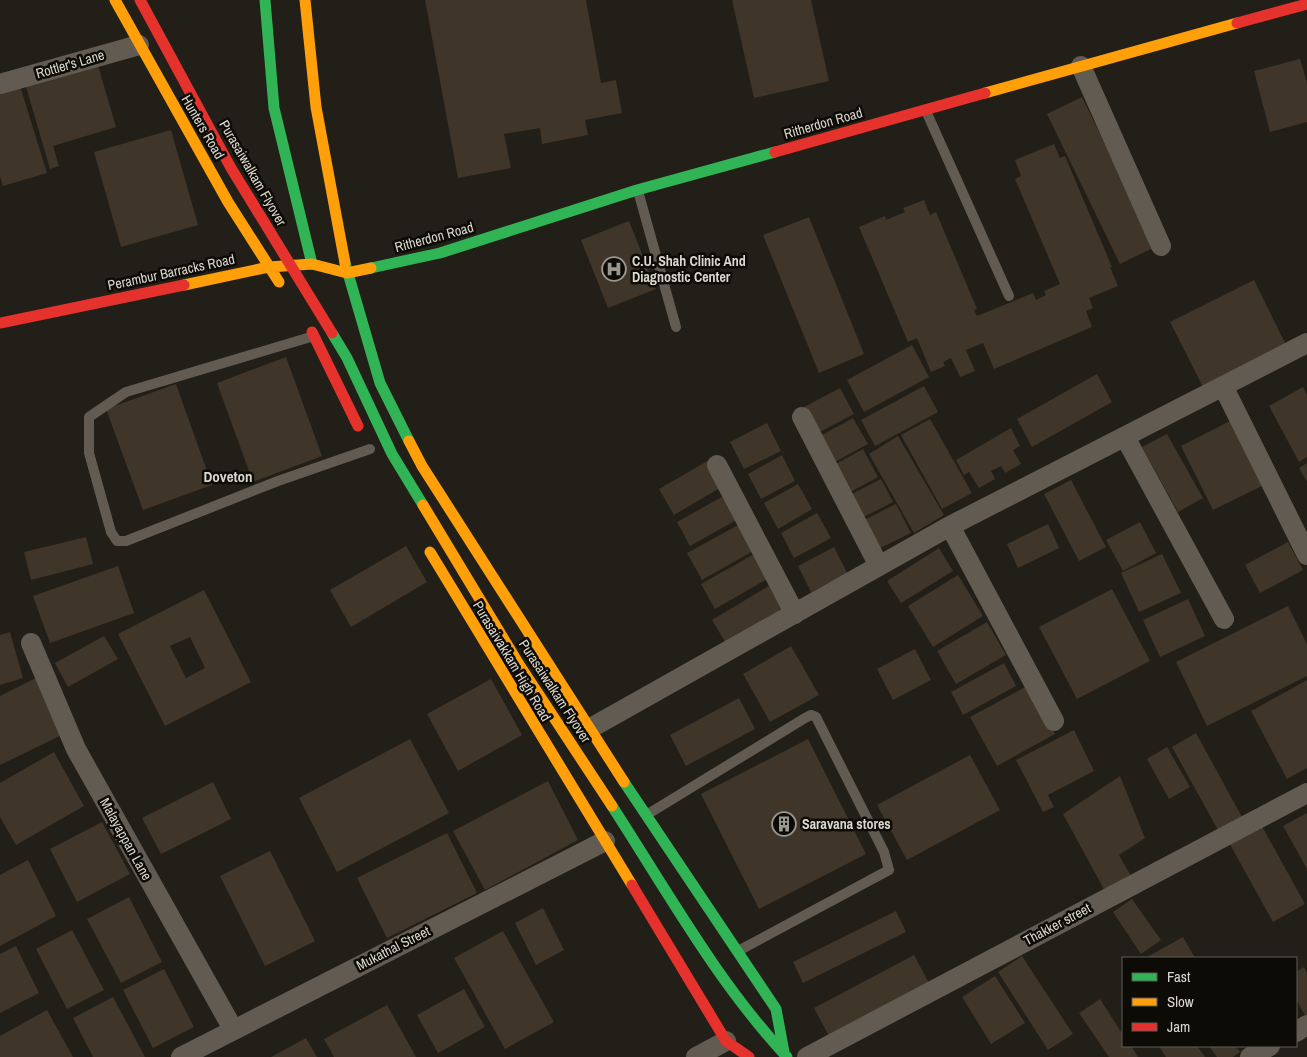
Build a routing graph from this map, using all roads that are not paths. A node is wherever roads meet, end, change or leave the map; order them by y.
1 (115, 0) edge
2 (140, 0) edge
3 (265, 0) edge
4 (305, 0) edge
5 (1307, 4) edge
6 (139, 45) junction
7 (1081, 66) junction
8 (0, 84) edge
9 (926, 110) junction
10 (638, 190) junction
11 (265, 196) dead end
12 (228, 202) junction
13 (278, 222) dead end
14 (1161, 246) dead end
15 (328, 260) dead end
16 (306, 264) junction
17 (269, 267) junction
18 (348, 273) junction
19 (332, 279) dead end
20 (284, 290) dead end
21 (1009, 296) dead end
22 (304, 320) dead end
23 (0, 323) edge
24 (341, 324) dead end
25 (676, 327) dead end
26 (314, 335) junction
27 (1307, 343) edge
28 (347, 358) junction
29 (1223, 386) junction
30 (802, 417) dead end
31 (1125, 437) junction
32 (372, 454) joint
33 (717, 465) dead end
34 (950, 526) junction
35 (424, 543) dead end
36 (1307, 555) edge
37 (879, 566) junction
38 (795, 614) junction
39 (1224, 619) dead end
40 (31, 643) dead end
41 (1054, 720) dead end
42 (589, 729) junction
43 (1307, 793) edge
44 (648, 814) junction
45 (606, 841) junction
46 (738, 952) junction
47 (758, 1027) junction
48 (233, 1029) junction
49 (726, 1041) junction
50 (1268, 1047) edge
51 (759, 1049) edge
52 (786, 1054) edge
53 (181, 1057) edge
54 (696, 1057) edge
55 (749, 1057) edge
56 (807, 1057) edge
57 (1250, 1057) edge

1 - 6 street, Hunters Road
2 - 28 street, Purasaiwalkam Flyover
3 - 16 street
4 - 18 street
5 - 7 street, Ritherdon Road
6 - 8 street, Rottler's Lane
6 - 12 street, Hunters Road
7 - 9 street, Ritherdon Road
7 - 14 street
9 - 10 street, Ritherdon Road
9 - 21 lane
10 - 18 street, Ritherdon Road
10 - 25 lane
11 - 12 street
12 - 17 street, Hunters Road
13 - 16 street
15 - 19 street
16 - 17 street, Perambur Barracks Road
16 - 18 street, Perambur Barracks Road
17 - 20 street
17 - 23 street, Perambur Barracks Road
18 - 42 street
22 - 26 street
24 - 28 street, Purasaiwalkam Flyover
26 - 32 street
26 - 32 lane
27 - 29 street
28 - 47 street, Purasaiwalkam Flyover
29 - 31 street
29 - 36 street
30 - 37 street
31 - 34 street
31 - 39 street
33 - 38 street
34 - 37 street
34 - 41 street
35 - 45 street, Purasaivakkam High Road
37 - 38 street
38 - 42 street
40 - 48 street, Malayappan Lane
42 - 44 street
43 - 56 street, Thakker street
44 - 46 street
44 - 46 lane
45 - 48 street, Mukathal Street
45 - 49 street, Purasaivakkam High Road
46 - 52 street
47 - 51 street
47 - 52 street, Purasaiwalkam Flyover
48 - 53 street, Mukathal Street
49 - 54 street
49 - 55 street, Purasaivakkam High Road
50 - 57 street

